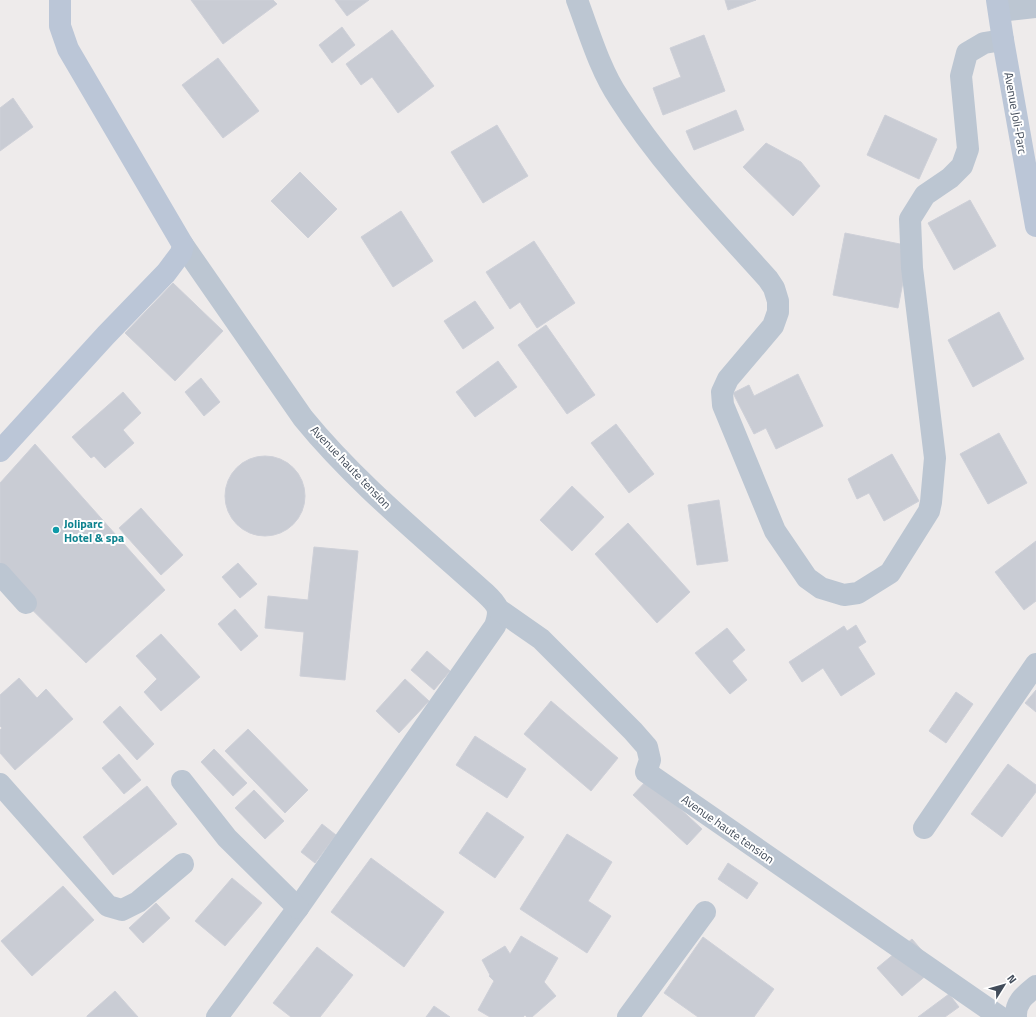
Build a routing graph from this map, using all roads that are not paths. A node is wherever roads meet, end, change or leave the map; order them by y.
1 (60, 0) edge
2 (577, 0) edge
3 (998, 6) edge
4 (1036, 7) edge
5 (1003, 40) junction
6 (1036, 226) edge
7 (183, 245) junction
8 (0, 451) edge
9 (0, 574) edge
10 (492, 601) junction
11 (26, 603) dead end
12 (1036, 664) edge
13 (182, 781) dead end
14 (0, 784) edge
15 (924, 828) dead end
16 (182, 864) dead end
17 (298, 908) junction
18 (705, 912) dead end
19 (1036, 986) edge
20 (1010, 1015) edge
21 (217, 1017) edge
22 (628, 1017) edge

1 - 7 street
2 - 5 street
3 - 4 street
3 - 5 street, Avenue Joli-Parc
5 - 6 street, Avenue Joli-Parc
7 - 8 street
7 - 10 street, Avenue haute tension
9 - 11 street
10 - 17 street
10 - 20 street, Avenue haute tension
12 - 15 street
13 - 17 street
14 - 16 street
17 - 21 street
18 - 22 street
19 - 20 street

